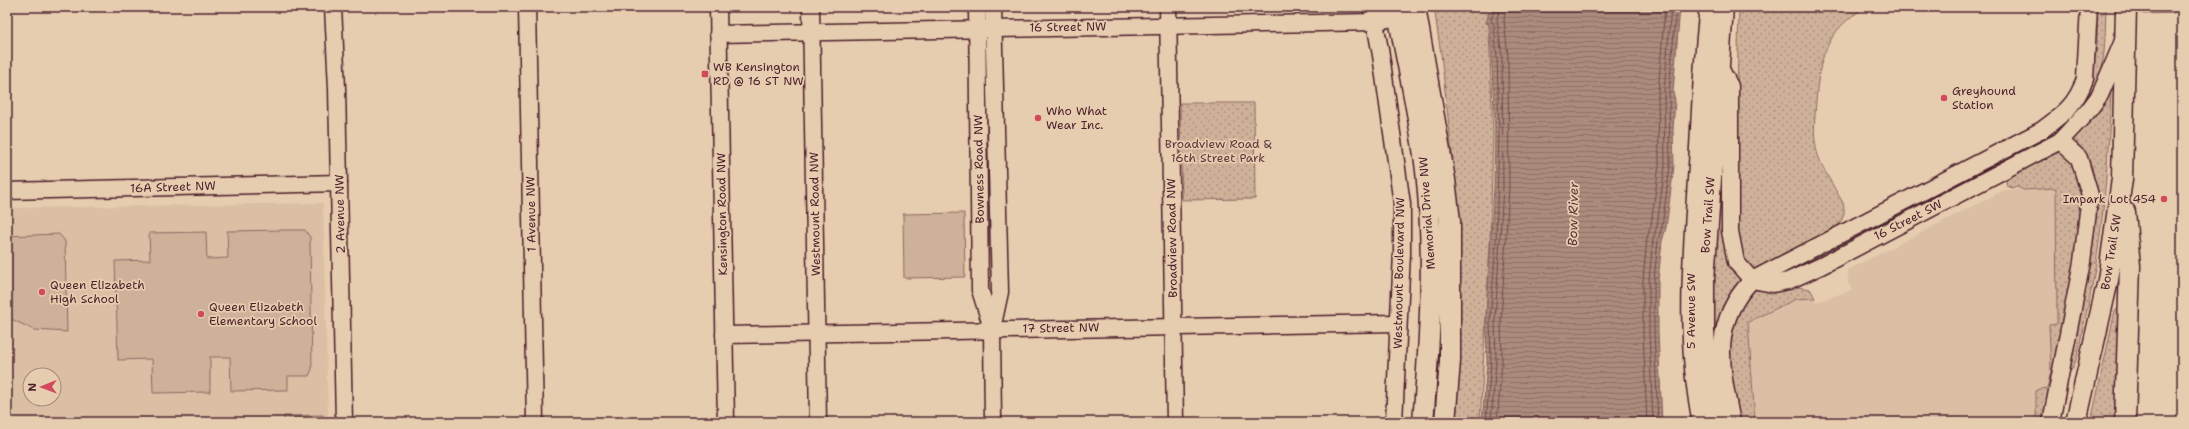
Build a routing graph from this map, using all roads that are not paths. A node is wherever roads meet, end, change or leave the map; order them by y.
1 (333, 7) edge
2 (527, 7) edge
3 (718, 7) edge
4 (811, 7) edge
5 (977, 7) edge
6 (993, 7) edge
7 (1168, 7) edge
8 (1708, 7) edge
9 (1723, 7) edge
10 (2089, 7) edge
11 (2126, 7) edge
12 (1407, 11) edge
13 (1373, 15) edge
14 (1168, 25) junction
15 (985, 29) junction
16 (812, 32) junction
17 (718, 34) junction
18 (2125, 35) junction
19 (1718, 64) junction
20 (2060, 141) junction
21 (2122, 179) junction
22 (339, 183) junction
23 (7, 191) edge
24 (1752, 280) junction
25 (1398, 323) junction
26 (1174, 327) junction
27 (992, 329) junction
28 (817, 333) junction
29 (724, 335) junction
30 (344, 422) edge
31 (535, 422) edge
32 (726, 422) edge
33 (818, 422) edge
34 (993, 422) edge
35 (1175, 422) edge
36 (1394, 422) edge
37 (1423, 422) edge
38 (1445, 422) edge
39 (1701, 422) edge
40 (1716, 422) edge
41 (1732, 422) edge
42 (2051, 422) edge
43 (2076, 422) edge
44 (2125, 422) edge

1 - 22 street, 2 Avenue NW
2 - 31 street, 1 Avenue NW
3 - 17 street, Kensington Road NW
4 - 16 street, Westmount Road NW
5 - 15 street, Bowness Road NW
6 - 15 street, Bowness Road NW
7 - 14 street, Broadview Road NW
8 - 39 street, 5 Avenue SW
9 - 19 main road, Bow Trail SW
10 - 24 street, 16 Street SW
11 - 18 main road, Bow Trail SW
12 - 13 street, 16 Street NW
12 - 37 main road, Memorial Drive NW
12 - 38 main road, Memorial Drive NW
13 - 14 street, 16 Street NW
13 - 25 street, Westmount Boulevard NW
14 - 15 street, 16 Street NW
14 - 26 street, Broadview Road NW
15 - 16 street, 16 Street NW
15 - 27 street, Bowness Road NW
16 - 17 street, 16 Street NW
16 - 28 street, Westmount Road NW
17 - 29 street, Kensington Road NW
18 - 20 street, 16 Street SW
18 - 21 main road, Bow Trail SW
19 - 24 street
19 - 40 main road, Bow Trail SW
20 - 24 street, 16 Street SW
20 - 42 street
21 - 43 main road, Bow Trail SW
21 - 44 main road
22 - 23 street, 16A Street NW
22 - 30 street, 2 Avenue NW
24 - 41 street, 16 Street SW
25 - 26 street, 17 Street NW
25 - 36 street, Westmount Boulevard NW
26 - 27 street, 17 Street NW
26 - 35 street, Broadview Road NW
27 - 28 street, 17 Street NW
27 - 34 street, Bowness Road NW
28 - 29 street, 17 Street NW
28 - 33 street, Westmount Road NW
29 - 32 street, Kensington Road NW

